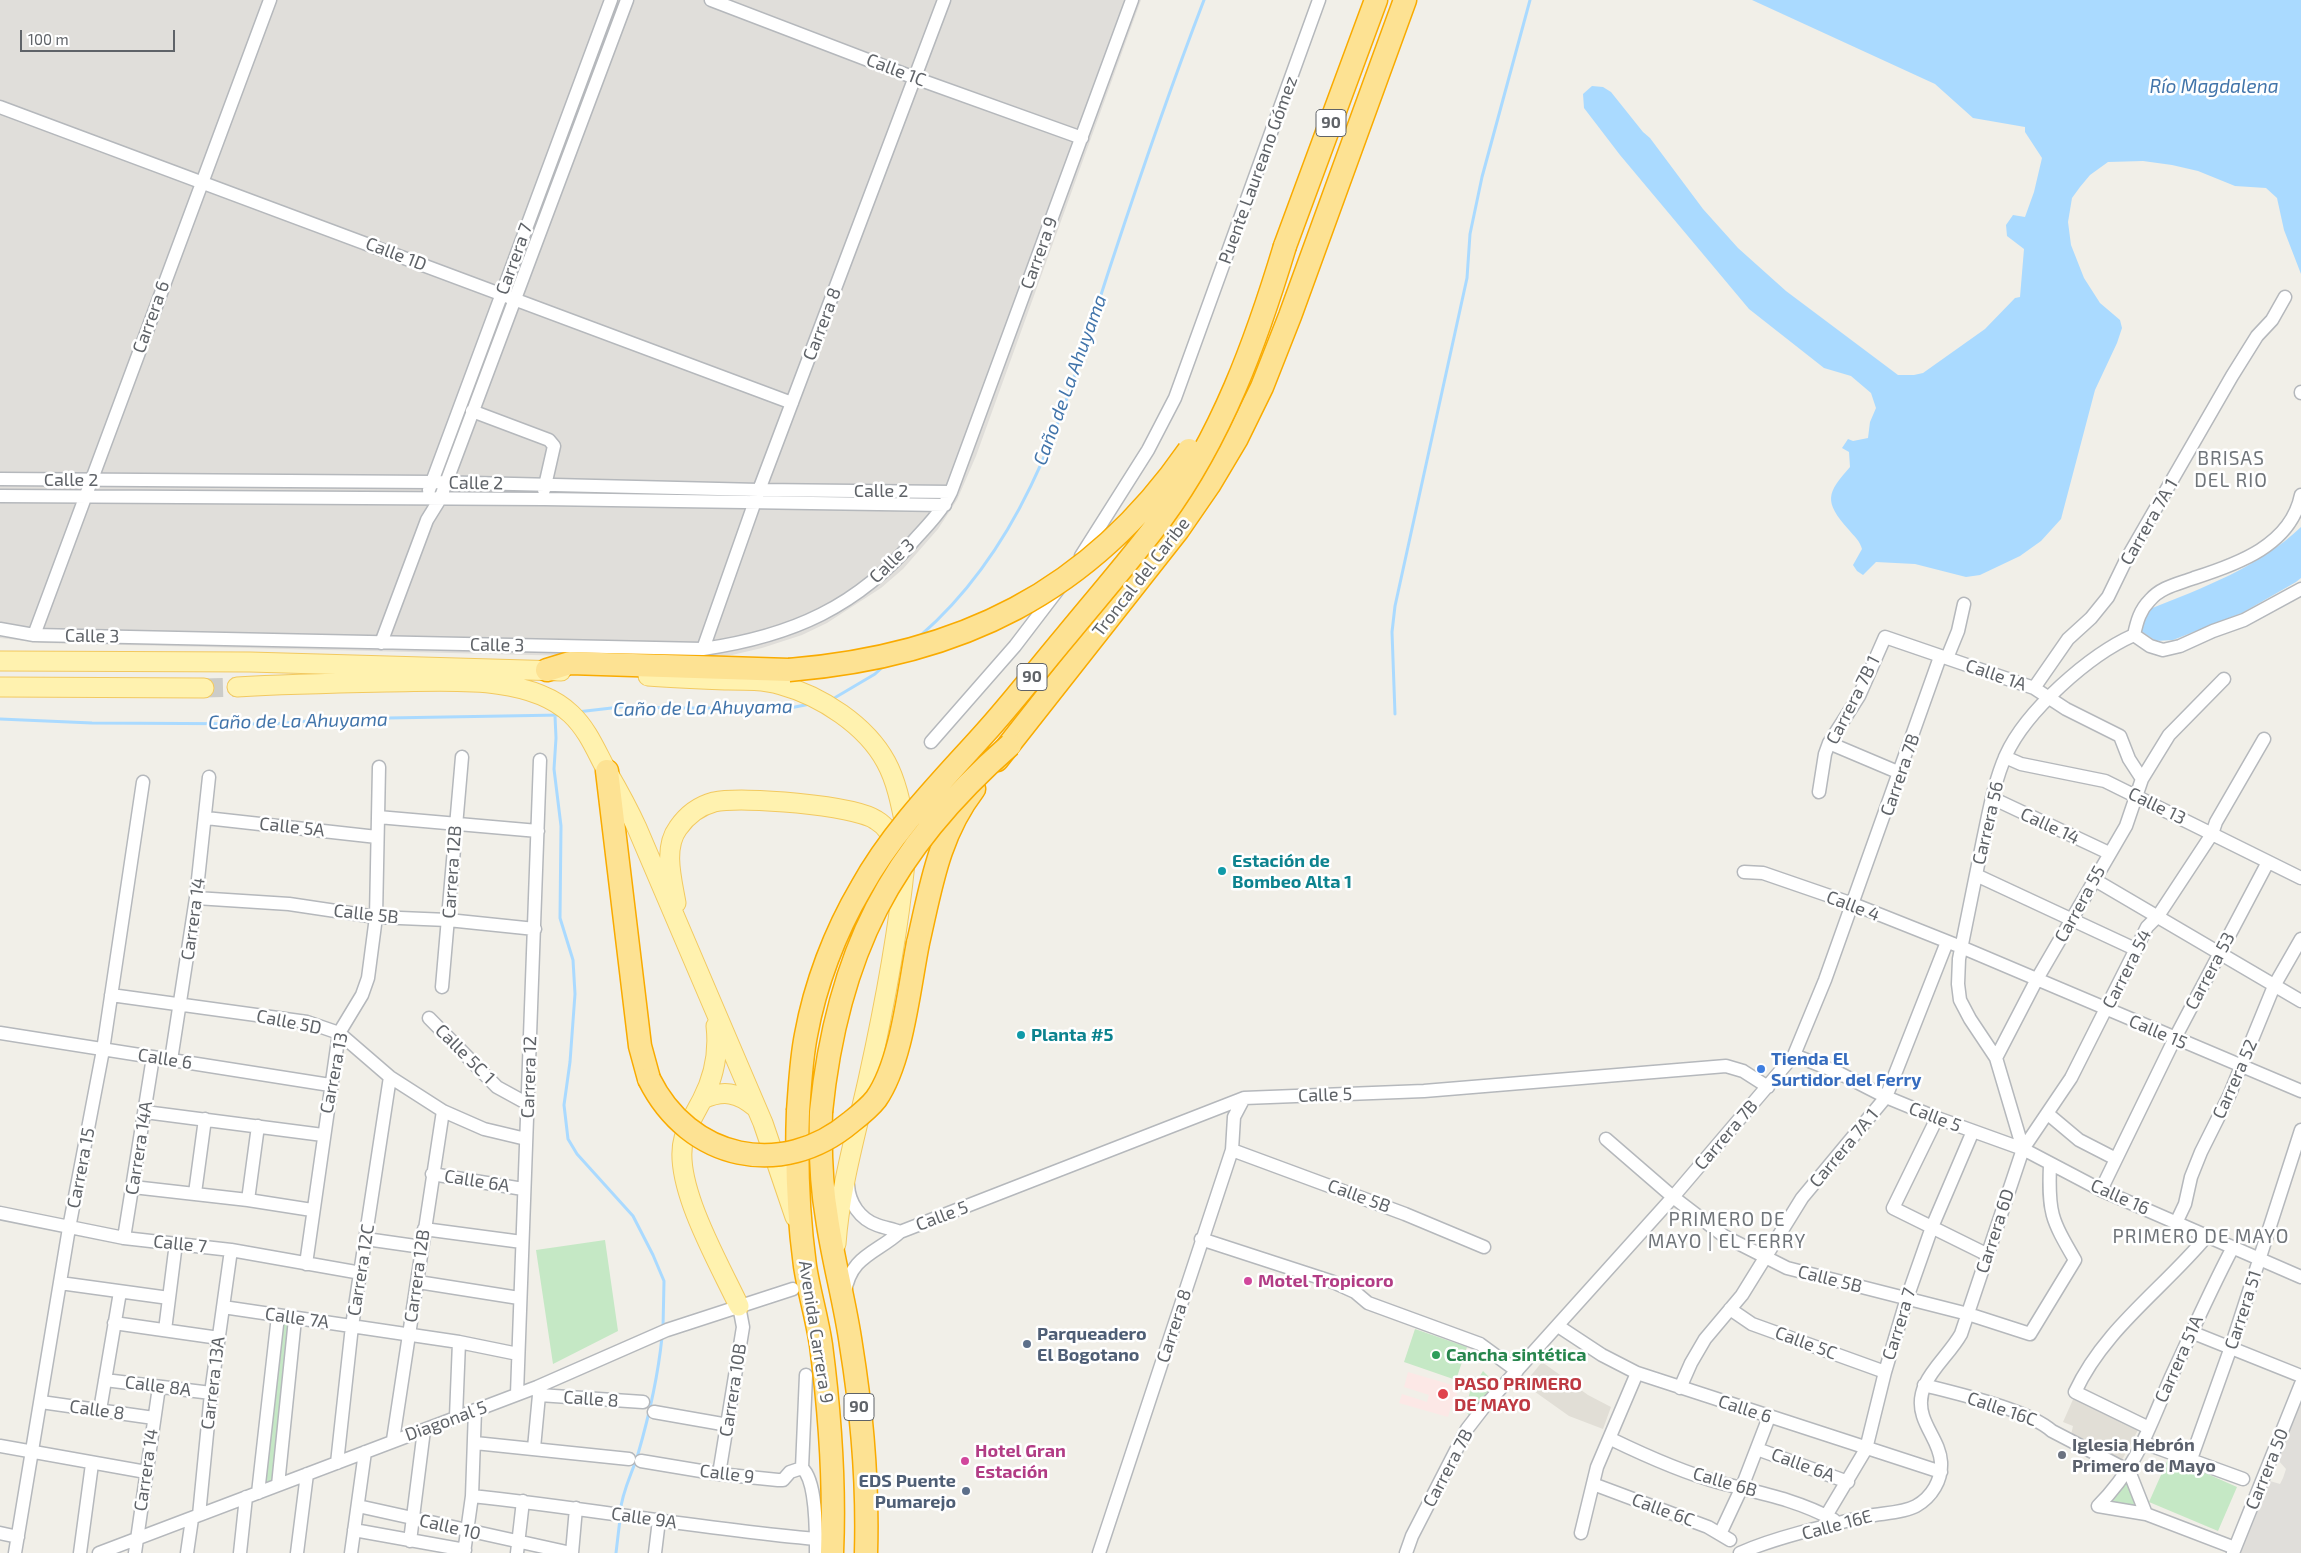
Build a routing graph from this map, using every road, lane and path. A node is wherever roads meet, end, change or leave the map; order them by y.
1 (270, 0) edge
2 (611, 0) edge
3 (626, 0) edge
4 (711, 0) edge
5 (944, 0) edge
6 (1132, 0) edge
7 (1319, 0) edge
8 (1376, 0) edge
9 (1405, 0) edge
10 (915, 78) junction
11 (0, 107) edge
12 (1082, 138) junction
13 (202, 181) junction
14 (1285, 246) junction
15 (501, 294) junction
16 (2285, 297) dead end
17 (514, 298) junction
18 (792, 403) junction
19 (472, 411) junction
20 (0, 479) edge
21 (91, 480) junction
22 (432, 482) junction
23 (446, 483) junction
24 (545, 484) junction
25 (759, 490) junction
26 (951, 492) junction
27 (2301, 495) edge
28 (0, 496) edge
29 (85, 498) junction
30 (426, 499) junction
31 (440, 499) junction
32 (544, 499) junction
33 (754, 503) junction
34 (945, 505) junction
35 (427, 520) junction
36 (2301, 589) edge
37 (1964, 604) dead end
38 (0, 629) edge
39 (2134, 634) junction
40 (34, 635) junction
41 (381, 643) junction
42 (703, 649) junction
43 (1944, 657) junction
44 (0, 662) edge
45 (547, 670) junction
46 (2224, 679) dead end
47 (0, 687) edge
48 (237, 687) tunnel mouth
49 (204, 688) tunnel mouth
50 (2034, 688) junction
51 (2050, 698) junction
52 (934, 739) dead end
53 (2264, 739) dead end
54 (1829, 743) junction
55 (1010, 745) junction
56 (462, 757) dead end
57 (2005, 757) junction
58 (540, 760) dead end
59 (602, 762) junction
60 (379, 767) dead end
61 (1900, 773) junction
62 (209, 777) dead end
63 (2142, 779) junction
64 (143, 782) dead end
65 (1819, 792) dead end
66 (2137, 796) junction
67 (1992, 798) junction
68 (378, 816) junction
69 (206, 818) junction
70 (455, 822) junction
71 (538, 831) junction
72 (2212, 834) junction
73 (377, 837) junction
74 (2109, 853) junction
75 (905, 862) junction
76 (2268, 862) junction
77 (1744, 872) dead end
78 (1976, 875) junction
79 (2301, 878) edge
80 (2095, 880) junction
81 (196, 898) junction
82 (1853, 904) junction
83 (2158, 916) junction
84 (376, 917) junction
85 (2073, 918) junction
86 (448, 920) junction
87 (535, 929) junction
88 (680, 930) junction
89 (2301, 939) edge
90 (1947, 942) junction
91 (1961, 947) junction
92 (2136, 949) junction
93 (2219, 953) junction
94 (2037, 979) junction
95 (2274, 986) junction
96 (442, 987) dead end
97 (111, 995) junction
98 (2301, 1001) edge
99 (180, 1006) junction
100 (2106, 1010) junction
101 (716, 1016) junction
102 (429, 1018) dead end
103 (339, 1033) junction
104 (0, 1034) edge
105 (2175, 1038) junction
106 (103, 1050) junction
107 (1794, 1054) junction
108 (153, 1057) junction
109 (1996, 1058) junction
110 (171, 1060) junction
111 (2241, 1067) junction
112 (390, 1077) junction
113 (330, 1085) junction
114 (1768, 1087) junction
115 (2301, 1091) edge
116 (1886, 1097) junction
117 (1244, 1098) junction
118 (703, 1099) junction
119 (528, 1104) junction
120 (755, 1107) junction
121 (442, 1111) junction
122 (798, 1111) joint
123 (145, 1112) junction
124 (821, 1112) joint
125 (2048, 1114) junction
126 (1937, 1118) junction
127 (205, 1119) junction
128 (258, 1126) junction
129 (2301, 1130) edge
130 (1973, 1131) junction
131 (323, 1135) junction
132 (1606, 1139) dead end
133 (526, 1140) junction
134 (2023, 1149) junction
135 (1232, 1150) junction
136 (2116, 1159) junction
137 (2050, 1165) junction
138 (848, 1168) junction
139 (432, 1174) junction
140 (133, 1187) junction
141 (523, 1189) junction
142 (2101, 1190) junction
143 (195, 1193) junction
144 (1673, 1197) junction
145 (248, 1200) junction
146 (312, 1210) junction
147 (0, 1213) edge
148 (2176, 1223) junction
149 (1932, 1227) junction
150 (70, 1228) junction
151 (424, 1229) junction
152 (900, 1232) junction
153 (2208, 1236) junction
154 (124, 1238) junction
155 (366, 1239) junction
156 (1201, 1239) junction
157 (522, 1242) junction
158 (176, 1243) junction
159 (422, 1248) junction
160 (1484, 1248) dead end
161 (2232, 1249) junction
162 (231, 1250) junction
163 (1986, 1254) junction
164 (1764, 1258) junction
165 (2260, 1260) junction
166 (835, 1263) junction
167 (306, 1264) junction
168 (805, 1266) junction
169 (360, 1273) junction
170 (2301, 1277) edge
171 (418, 1282) junction
172 (60, 1283) junction
173 (793, 1289) dead end
174 (120, 1292) junction
175 (169, 1298) junction
176 (519, 1298) junction
177 (1907, 1298) junction
178 (844, 1301) junction
179 (739, 1306) junction
180 (223, 1307) junction
181 (1730, 1309) junction
182 (1968, 1314) junction
183 (278, 1316) junction
184 (295, 1318) junction
185 (114, 1323) junction
186 (352, 1326) junction
187 (1558, 1326) junction
188 (165, 1330) junction
189 (2191, 1332) junction
190 (408, 1335) junction
191 (219, 1338) junction
192 (460, 1342) junction
193 (2231, 1347) junction
194 (518, 1354) junction
195 (1517, 1371) junction
196 (1885, 1372) junction
197 (1637, 1373) junction
198 (806, 1375) dead end
199 (2301, 1376) edge
200 (105, 1380) junction
201 (2301, 1384) edge
202 (1924, 1385) junction
203 (159, 1387) junction
204 (1680, 1388) junction
205 (538, 1391) junction
206 (210, 1393) junction
207 (517, 1394) junction
208 (41, 1402) junction
209 (643, 1402) dead end
210 (100, 1410) junction
211 (475, 1410) junction
212 (654, 1412) dead end
213 (1769, 1417) junction
214 (154, 1418) junction
215 (456, 1418) junction
216 (728, 1425) junction
217 (2149, 1428) junction
218 (424, 1430) junction
219 (1611, 1439) junction
220 (393, 1440) junction
221 (475, 1443) junction
222 (2144, 1443) junction
223 (0, 1446) edge
224 (534, 1448) junction
225 (1757, 1449) junction
226 (1866, 1449) junction
227 (365, 1452) junction
228 (33, 1453) junction
229 (2191, 1459) junction
230 (337, 1463) junction
231 (92, 1464) junction
232 (2129, 1470) junction
233 (805, 1471) junction
234 (146, 1472) junction
235 (1941, 1472) junction
236 (307, 1474) junction
237 (718, 1474) junction
238 (2243, 1479) dead end
239 (1848, 1482) junction
240 (1593, 1484) junction
241 (278, 1485) junction
242 (1742, 1487) junction
243 (252, 1495) junction
244 (472, 1496) junction
245 (523, 1501) junction
246 (358, 1506) junction
247 (576, 1508) junction
248 (2146, 1514) junction
249 (1826, 1516) junction
250 (195, 1517) junction
251 (414, 1518) junction
252 (659, 1520) junction
253 (1840, 1523) junction
254 (354, 1530) junction
255 (469, 1532) junction
256 (0, 1534) edge
257 (1581, 1534) dead end
258 (18, 1537) junction
259 (136, 1539) junction
260 (410, 1541) junction
261 (824, 1546) edge
262 (518, 1548) edge
263 (2234, 1551) edge
264 (465, 1552) edge
265 (1103, 1552) edge
266 (15, 1553) edge
267 (80, 1553) edge
268 (100, 1553) edge
269 (135, 1553) edge
270 (188, 1553) edge
271 (240, 1553) edge
272 (297, 1553) edge
273 (351, 1553) edge
274 (572, 1553) edge
275 (655, 1553) edge
276 (816, 1553) edge
277 (866, 1553) edge
278 (1406, 1553) edge
279 (1740, 1553) edge

1 - 13 street, Carrera 6
2 - 15 street, Carrera 7
3 - 17 street, Carrera 7
4 - 10 street, Calle 1C
5 - 10 street, Carrera 8
6 - 12 street, Carrera 9
7 - 52 street, Puente Laureano Gómez / 90
8 - 14 highway, Troncal del Caribe / 90
9 - 55 highway, Troncal del Caribe / 90
10 - 12 street, Calle 1C
10 - 18 street, Carrera 8
11 - 13 street, Calle 1D
12 - 26 street, Carrera 9
13 - 15 street, Calle 1D
13 - 21 street, Carrera 6
14 - 45 highway, bridge
14 - 122 highway, Troncal del Caribe / 90, bridge
15 - 17 street, Calle 1D
15 - 22 street, Carrera 7
16 - 50 street, Carrera 7A 1
17 - 18 street, Calle 1D
17 - 19 street, Carrera 7
18 - 25 street, Carrera 8
19 - 23 street, Carrera 7
19 - 24 street
20 - 21 street, Calle 2
21 - 22 street, Calle 2
21 - 29 street, Carrera 6
22 - 23 street, Calle 2
22 - 30 street, Carrera 7
23 - 24 street, Calle 2
23 - 31 street, Carrera 7
24 - 25 street, Calle 2
24 - 32 street
25 - 26 street, Calle 2
25 - 33 street, Carrera 8
26 - 34 street, Carrera 9
27 - 39 street
28 - 29 street, Calle 2
29 - 30 street, Calle 2
29 - 40 street, Carrera 6
30 - 31 street, Calle 2
30 - 35 street, Carrera 7
31 - 32 street, Calle 2
31 - 35 street, Carrera 7
32 - 33 street, Calle 2
33 - 34 street, Calle 2
33 - 42 street, Carrera 8
34 - 42 street, Calle 3
35 - 41 street, Carrera 7
36 - 39 street
37 - 43 street, Carrera 7B
38 - 40 street, Calle 3
39 - 51 street, Carrera 56
40 - 41 street, Calle 3
41 - 42 street, Calle 3
43 - 50 street, Calle 1A
43 - 54 street, Carrera 7B 1
43 - 61 street, Carrera 7B
44 - 45 main road
45 - 75 main road
46 - 63 street, Carrera 55
47 - 49 main road
48 - 59 main road
50 - 51 street, Calle 1A
51 - 57 street, Carrera 56
51 - 63 street, Calle 1A
53 - 72 street, Carrera 54
54 - 61 street
54 - 65 street, Carrera 7B 1
55 - 59 highway, bridge
55 - 124 highway, Troncal del Caribe / 90, bridge
56 - 70 street, Carrera 12B
57 - 66 street, Calle 13
57 - 67 street, Carrera 56
58 - 71 street, Carrera 12
59 - 88 main road
60 - 68 street, Carrera 13
61 - 82 street, Carrera 7B
62 - 69 street, Carrera 14
63 - 66 street, Carrera 55
64 - 97 street, Carrera 15
66 - 72 street, Calle 13
66 - 74 street, Carrera 55
67 - 74 street, Calle 14
67 - 78 street, Carrera 56
68 - 70 street
68 - 73 street, Carrera 13
69 - 73 street, Calle 5A
69 - 81 street, Carrera 14
70 - 71 street
70 - 86 street, Carrera 12B
71 - 87 street, Carrera 12
72 - 76 street, Calle 13
72 - 83 street, Carrera 54
73 - 84 street, Carrera 13
74 - 80 street, Carrera 55
75 - 88 main road
75 - 138 main road
76 - 79 street, Calle 13
76 - 93 street, Carrera 53
77 - 82 street, Calle 4
78 - 85 street
78 - 91 street, Carrera 56
80 - 83 street
80 - 85 street, Carrera 55
81 - 84 street, Calle 5B
81 - 99 street, Carrera 14
82 - 90 street, Calle 4
82 - 107 street, Carrera 7B
83 - 92 street, Carrera 54
83 - 93 street
84 - 86 street, Calle 5B
84 - 103 street, Carrera 13
85 - 92 street
85 - 94 street, Carrera 55
86 - 87 street, Calle 5B
86 - 96 street, Carrera 12B
87 - 119 street, Carrera 12
88 - 101 main road
89 - 95 street, Carrera 52
90 - 91 street, Calle 4
90 - 116 street, Carrera 7A 1
91 - 94 street, Calle 15
91 - 109 street, Carrera 56
92 - 100 street, Carrera 54
93 - 95 street
93 - 105 street, Carrera 53
94 - 100 street, Calle 15
94 - 109 street, Carrera 55
95 - 98 street
95 - 111 street, Carrera 52
97 - 99 street, Calle 5D
97 - 106 street, Carrera 15
99 - 103 street, Calle 5D
99 - 110 street, Carrera 14
100 - 105 street, Calle 15
100 - 125 street, Carrera 54
101 - 118 main road
101 - 120 main road
102 - 119 street, Calle 5C 1
103 - 112 street, Calle 5D
103 - 113 street, Carrera 13
104 - 106 street, Calle 6
105 - 111 street, Calle 15
105 - 136 street, Carrera 53
106 - 108 street, Calle 6
106 - 150 street, Carrera 15
107 - 114 street, Carrera 7B
107 - 116 street, Calle 5
108 - 110 street, Calle 6
108 - 123 street, Carrera 14A
109 - 134 street
110 - 113 street, Calle 6
111 - 115 street, Calle 15
111 - 148 street, Carrera 52
112 - 121 street, Calle 5D
112 - 155 street, Carrera 12C
113 - 131 street, Carrera 13
114 - 117 street, Calle 5
114 - 144 street, Carrera 7B
116 - 126 street, Calle 5
116 - 164 street, Carrera 7A 1
117 - 135 street, Carrera 8
117 - 152 street, Calle 5
118 - 120 main road
118 - 179 main road
119 - 133 street, Carrera 12
120 - 168 main road
121 - 133 street, Calle 5D
121 - 139 street, Carrera 12B
122 - 168 highway, Avenida Carrera 9 / 90
123 - 127 street
123 - 140 street, Carrera 14A
124 - 166 highway, Avenida Carrera 9 / 90
125 - 134 street, Carrera 54
125 - 136 street
126 - 130 street, Calle 5
126 - 149 street
127 - 128 street
127 - 143 street
128 - 131 street
128 - 145 street
129 - 165 street, Carrera 51
130 - 134 street, Calle 5
130 - 149 street, Carrera 7
131 - 146 street, Carrera 13
132 - 144 street, Calle 5B
133 - 141 street, Carrera 12
134 - 137 street, Calle 16
134 - 163 street, Carrera 6D
135 - 156 street, Carrera 8
135 - 160 street, Calle 5B
136 - 142 street, Carrera 53
137 - 142 street, Calle 16
137 - 182 street, Calle 5B
138 - 152 street, Calle 5
138 - 166 main road
139 - 141 street, Calle 6A
139 - 151 street, Carrera 12B
140 - 143 street
140 - 154 street, Carrera 14A
141 - 157 street, Carrera 12
142 - 148 street, Calle 16
143 - 145 street
144 - 164 street, Calle 5B
144 - 187 street, Carrera 7B
145 - 146 street
146 - 167 street, Carrera 13
147 - 150 street, Calle 7
148 - 153 street, Calle 16
149 - 163 street
149 - 177 street, Carrera 7
150 - 154 street, Calle 7
150 - 172 street, Carrera 15
151 - 157 street
151 - 159 street, Carrera 12B
152 - 178 street, Calle 5
153 - 161 street, Calle 16
153 - 217 street
154 - 158 street, Calle 7
155 - 159 street
155 - 169 street, Carrera 12C
156 - 195 street
156 - 265 street, Carrera 8
157 - 176 street, Carrera 12
158 - 162 street, Calle 7
158 - 175 street
159 - 171 street, Carrera 12B
161 - 165 street, Calle 16
161 - 189 street, Carrera 51A
162 - 167 street, Calle 7
162 - 180 street, Carrera 13A
163 - 182 street, Carrera 6D
164 - 177 street, Calle 5B
164 - 181 street, Carrera 7A 1
165 - 170 street, Calle 16
165 - 193 street, Carrera 51
166 - 178 highway, Avenida Carrera 9 / 90
167 - 169 street, Calle 7
168 - 261 highway, Avenida Carrera 9 / 90
169 - 186 street, Carrera 12C
171 - 176 street
171 - 190 street, Carrera 12B
172 - 174 street
172 - 208 street, Carrera 15
173 - 179 street, Diagonal 5
174 - 175 street
174 - 185 street
175 - 188 street
176 - 194 street, Carrera 12
177 - 182 street, Calle 5B
177 - 196 street, Carrera 7
178 - 277 highway, Avenida Carrera 9 / 90
179 - 205 street, Diagonal 5
179 - 216 street, Carrera 10B
180 - 183 street, Calle 7A
180 - 191 street, Carrera 13A
181 - 196 street, Calle 5C
181 - 204 street, Carrera 7A 1
182 - 202 street, Carrera 6D
183 - 184 street, Calle 7A
183 - 243 street
184 - 186 street, Calle 7A
184 - 241 street
185 - 188 street
185 - 200 street
186 - 190 street, Calle 7A
186 - 230 street, Carrera 12C
187 - 195 street, Carrera 7B
187 - 197 street, Calle 6
188 - 191 street
189 - 193 street
189 - 217 street, Carrera 51A
190 - 192 street, Calle 7A
190 - 220 street, Carrera 12B
191 - 206 street, Carrera 13A
192 - 194 street, Calle 7A
192 - 215 street
193 - 199 street
193 - 229 street, Carrera 51
194 - 207 street, Carrera 12
195 - 278 street, Carrera 7B
196 - 226 street, Carrera 7
197 - 204 street, Calle 6
197 - 219 street
198 - 233 street
200 - 203 street, Calle 8A
200 - 210 street
201 - 263 street, Carrera 50
202 - 232 street, Calle 16C
202 - 235 street
203 - 206 street, Calle 8A
203 - 214 street, Carrera 14
204 - 213 street, Calle 6
205 - 207 street, Diagonal 5
205 - 209 street, Calle 8
205 - 224 street
206 - 250 street, Carrera 13A
207 - 211 street, Diagonal 5
208 - 210 street, Calle 8
208 - 228 street, Carrera 15
210 - 214 street, Calle 8
211 - 215 street, Diagonal 5
211 - 221 street
212 - 216 street
213 - 225 street
213 - 226 street, Calle 6
214 - 234 street, Carrera 14
215 - 218 street, Diagonal 5
216 - 237 street, Carrera 10B
217 - 222 street, Carrera 51A
218 - 220 street, Diagonal 5
218 - 251 street
219 - 240 street
219 - 242 street, Calle 6B
220 - 227 street, Diagonal 5
221 - 224 street, Calle 9
221 - 244 street
222 - 229 street
222 - 232 street, Carrera 51A
223 - 228 street
224 - 237 street, Calle 9
225 - 239 street, Calle 6A
225 - 242 street
226 - 235 street, Calle 6
226 - 239 street, Carrera 7
227 - 230 street, Diagonal 5
227 - 246 street
228 - 231 street
228 - 258 street, Carrera 15
229 - 238 street
230 - 236 street, Diagonal 5
231 - 234 street
231 - 267 street
232 - 248 street
232 - 248 street, Carrera 51A
233 - 237 street, Calle 9
233 - 261 street
234 - 259 street, Carrera 14
235 - 253 street, Calle 16E
236 - 241 street, Diagonal 5
236 - 272 street
239 - 249 street, Carrera 7
240 - 242 street, Calle 6C
240 - 257 street
241 - 243 street, Diagonal 5
242 - 249 street, Calle 6B
243 - 250 street, Diagonal 5
243 - 271 street
244 - 245 street, Calle 9A
244 - 255 street
245 - 247 street, Calle 9A
245 - 262 street
246 - 251 street, Calle 10
246 - 254 street
247 - 252 street, Calle 9A
247 - 274 street
248 - 263 street
249 - 253 street, Calle 6B
250 - 259 street, Diagonal 5
250 - 270 street, Carrera 13A
251 - 255 street, Calle 10
251 - 260 street
252 - 261 street, Calle 9A
252 - 275 street
253 - 279 street, Calle 16E
254 - 260 street
254 - 273 street
255 - 262 street, Calle 10
255 - 264 street
256 - 258 street
258 - 266 street, Carrera 15
259 - 268 street, Diagonal 5
259 - 269 street, Carrera 14
260 - 264 street
261 - 276 street
262 - 274 street, Calle 10

